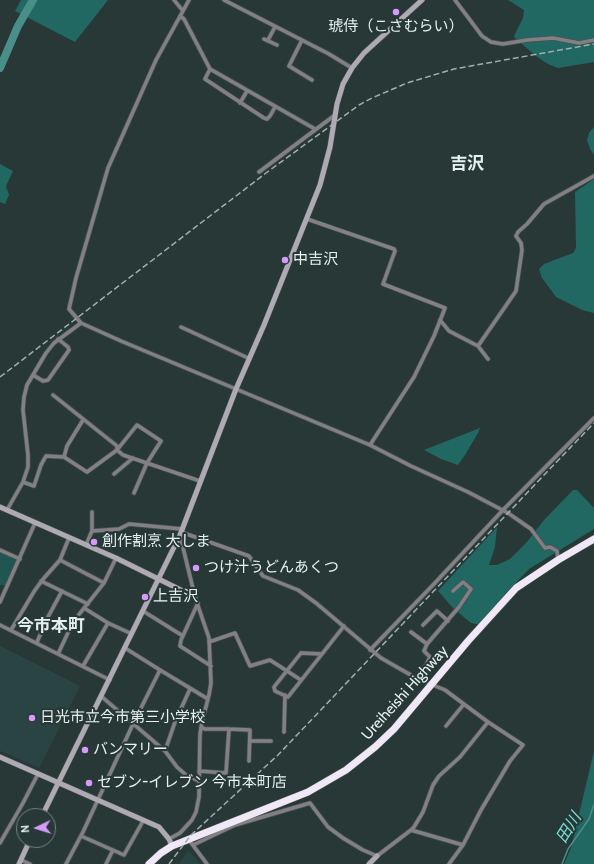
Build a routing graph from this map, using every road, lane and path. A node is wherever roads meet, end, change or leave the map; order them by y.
1 (174, 0) edge
2 (189, 0) edge
3 (224, 0) edge
4 (422, 0) edge
5 (455, 0) edge
6 (232, 2) edge
7 (183, 11) junction
8 (180, 16) junction
9 (275, 27) junction
10 (302, 40) junction
11 (594, 40) edge
12 (277, 45) dead end
13 (352, 68) junction
14 (210, 69) junction
15 (312, 80) dead end
16 (247, 91) junction
17 (240, 103) junction
18 (275, 107) junction
19 (335, 115) junction
20 (315, 130) junction
21 (259, 172) dead end
22 (594, 176) edge
23 (307, 219) junction
24 (440, 320) junction
25 (81, 322) junction
26 (181, 327) dead end
27 (58, 339) junction
28 (478, 346) junction
29 (248, 358) junction
30 (488, 359) dead end
31 (33, 375) junction
32 (236, 389) junction
33 (53, 395) dead end
34 (594, 418) edge
35 (83, 420) junction
36 (370, 445) junction
37 (117, 450) junction
38 (64, 457) junction
39 (133, 458) junction
40 (147, 463) junction
41 (114, 474) dead end
42 (200, 481) junction
43 (23, 482) junction
44 (134, 493) dead end
45 (0, 507) edge
46 (7, 510) junction
47 (503, 510) junction
48 (92, 512) dead end
49 (35, 523) junction
50 (92, 531) junction
51 (181, 532) junction
52 (69, 538) junction
53 (594, 539) edge
54 (86, 545) junction
55 (0, 550) edge
56 (116, 558) junction
57 (20, 559) junction
58 (60, 560) junction
59 (558, 560) junction
60 (158, 580) junction
61 (41, 581) junction
62 (104, 583) junction
63 (0, 587) edge
64 (6, 589) junction
65 (62, 591) junction
66 (453, 591) dead end
67 (195, 597) junction
68 (0, 602) edge
69 (198, 603) junction
70 (88, 604) junction
71 (84, 608) junction
72 (143, 611) junction
73 (448, 621) junction
74 (108, 623) junction
75 (0, 625) edge
76 (423, 625) dead end
77 (344, 626) junction
78 (11, 630) junction
79 (411, 632) dead end
80 (132, 634) junction
81 (183, 636) junction
82 (36, 642) junction
83 (209, 642) junction
84 (427, 644) junction
85 (125, 648) junction
86 (370, 650) junction
87 (58, 654) junction
88 (322, 654) junction
89 (83, 666) junction
90 (211, 666) junction
91 (160, 670) junction
92 (286, 670) junction
93 (416, 678) junction
94 (110, 680) junction
95 (301, 680) junction
96 (431, 684) junction
97 (190, 688) junction
98 (285, 695) junction
99 (102, 697) junction
100 (208, 699) junction
101 (464, 704) junction
102 (488, 722) junction
103 (133, 724) junction
104 (446, 726) dead end
105 (201, 727) junction
106 (229, 729) junction
107 (284, 732) dead end
108 (250, 741) junction
109 (271, 741) dead end
110 (165, 751) junction
111 (0, 757) edge
112 (249, 762) dead end
113 (199, 771) junction
114 (38, 774) junction
115 (199, 781) junction
116 (59, 783) junction
117 (98, 801) junction
118 (46, 808) edge
119 (143, 821) junction
120 (411, 830) junction
121 (81, 836) junction
122 (169, 839) junction
123 (191, 842) junction
124 (0, 843) edge
125 (463, 845) junction
126 (172, 846) junction
127 (26, 848) edge
128 (113, 850) junction
129 (377, 856) junction
130 (20, 862) edge
131 (30, 864) edge
132 (66, 864) edge
133 (106, 864) edge
134 (149, 864) edge
135 (207, 864) edge
136 (369, 864) edge
137 (449, 864) edge

1 - 7 street
2 - 7 street
3 - 6 street
4 - 13 street
5 - 11 street
6 - 9 street
7 - 8 street
8 - 14 street
8 - 25 street
9 - 10 street
9 - 12 street
10 - 13 street
10 - 15 street
13 - 19 street
14 - 16 street
14 - 17 street
16 - 17 street
16 - 18 street
17 - 18 street
18 - 20 street
19 - 20 street
19 - 23 street
20 - 21 street
22 - 28 street
23 - 24 street
23 - 29 street
24 - 28 street
24 - 36 street
25 - 27 street
25 - 32 street
26 - 29 street
27 - 31 street
27 - 31 street
28 - 30 street
29 - 32 street
31 - 43 street
32 - 36 street
32 - 42 street
33 - 35 street
34 - 47 street
35 - 37 street
35 - 38 street
36 - 47 street
37 - 38 street
37 - 39 street
37 - 40 street
38 - 43 street
39 - 40 street
39 - 41 street
40 - 42 street
40 - 44 street
42 - 51 street
43 - 46 street
45 - 46 street
46 - 49 street
47 - 59 street
47 - 86 street
48 - 50 street
49 - 52 street
49 - 57 street
50 - 51 street
50 - 54 street
51 - 60 street
51 - 67 street
51 - 77 street
52 - 54 street
52 - 58 street
53 - 59 highway, Ureiheishi Highway
54 - 56 street
55 - 57 street
56 - 60 street
56 - 62 street
57 - 64 street
58 - 61 street
58 - 62 street
59 - 96 highway, Ureiheishi Highway
60 - 67 street
60 - 72 street
61 - 65 street
61 - 78 street
62 - 70 street
63 - 64 street
64 - 68 street
65 - 70 street
65 - 82 street
66 - 73 street
67 - 69 street
69 - 81 street
69 - 83 street
70 - 71 street
71 - 74 street
71 - 87 street
72 - 80 street
72 - 81 street
73 - 76 street
73 - 84 street
74 - 80 street
74 - 89 street
75 - 78 street
77 - 86 street
77 - 88 street
78 - 82 street
79 - 84 street
80 - 85 street
81 - 90 street
82 - 87 street
83 - 90 street
83 - 92 street
84 - 93 street
85 - 91 street
85 - 94 street
86 - 93 street
87 - 89 street
88 - 92 street
88 - 95 street
89 - 94 street
90 - 100 street
91 - 97 street
91 - 103 street
92 - 95 street
92 - 98 street
93 - 96 street
94 - 99 street
95 - 98 street
96 - 101 street
96 - 123 highway, Ureiheishi Highway
97 - 100 street
97 - 110 street
98 - 107 street
99 - 103 street
99 - 116 street
100 - 105 street
101 - 102 street
101 - 104 street
102 - 120 street
102 - 125 street
103 - 110 street
103 - 117 street
105 - 106 street
105 - 113 street
106 - 108 street
106 - 113 street
108 - 109 street
108 - 112 street
110 - 115 street
111 - 114 street
113 - 115 street
114 - 116 street
114 - 124 street
115 - 122 street
116 - 117 street
116 - 118 street
117 - 119 street
117 - 121 street
119 - 122 street
119 - 128 street
120 - 125 street
120 - 129 street
121 - 128 street
121 - 132 street
122 - 126 street
123 - 126 highway, Ureiheishi Highway
123 - 129 street
123 - 135 street
125 - 137 street
126 - 134 highway, Ureiheishi Highway
127 - 130 street
128 - 133 street
129 - 136 street
130 - 131 street

